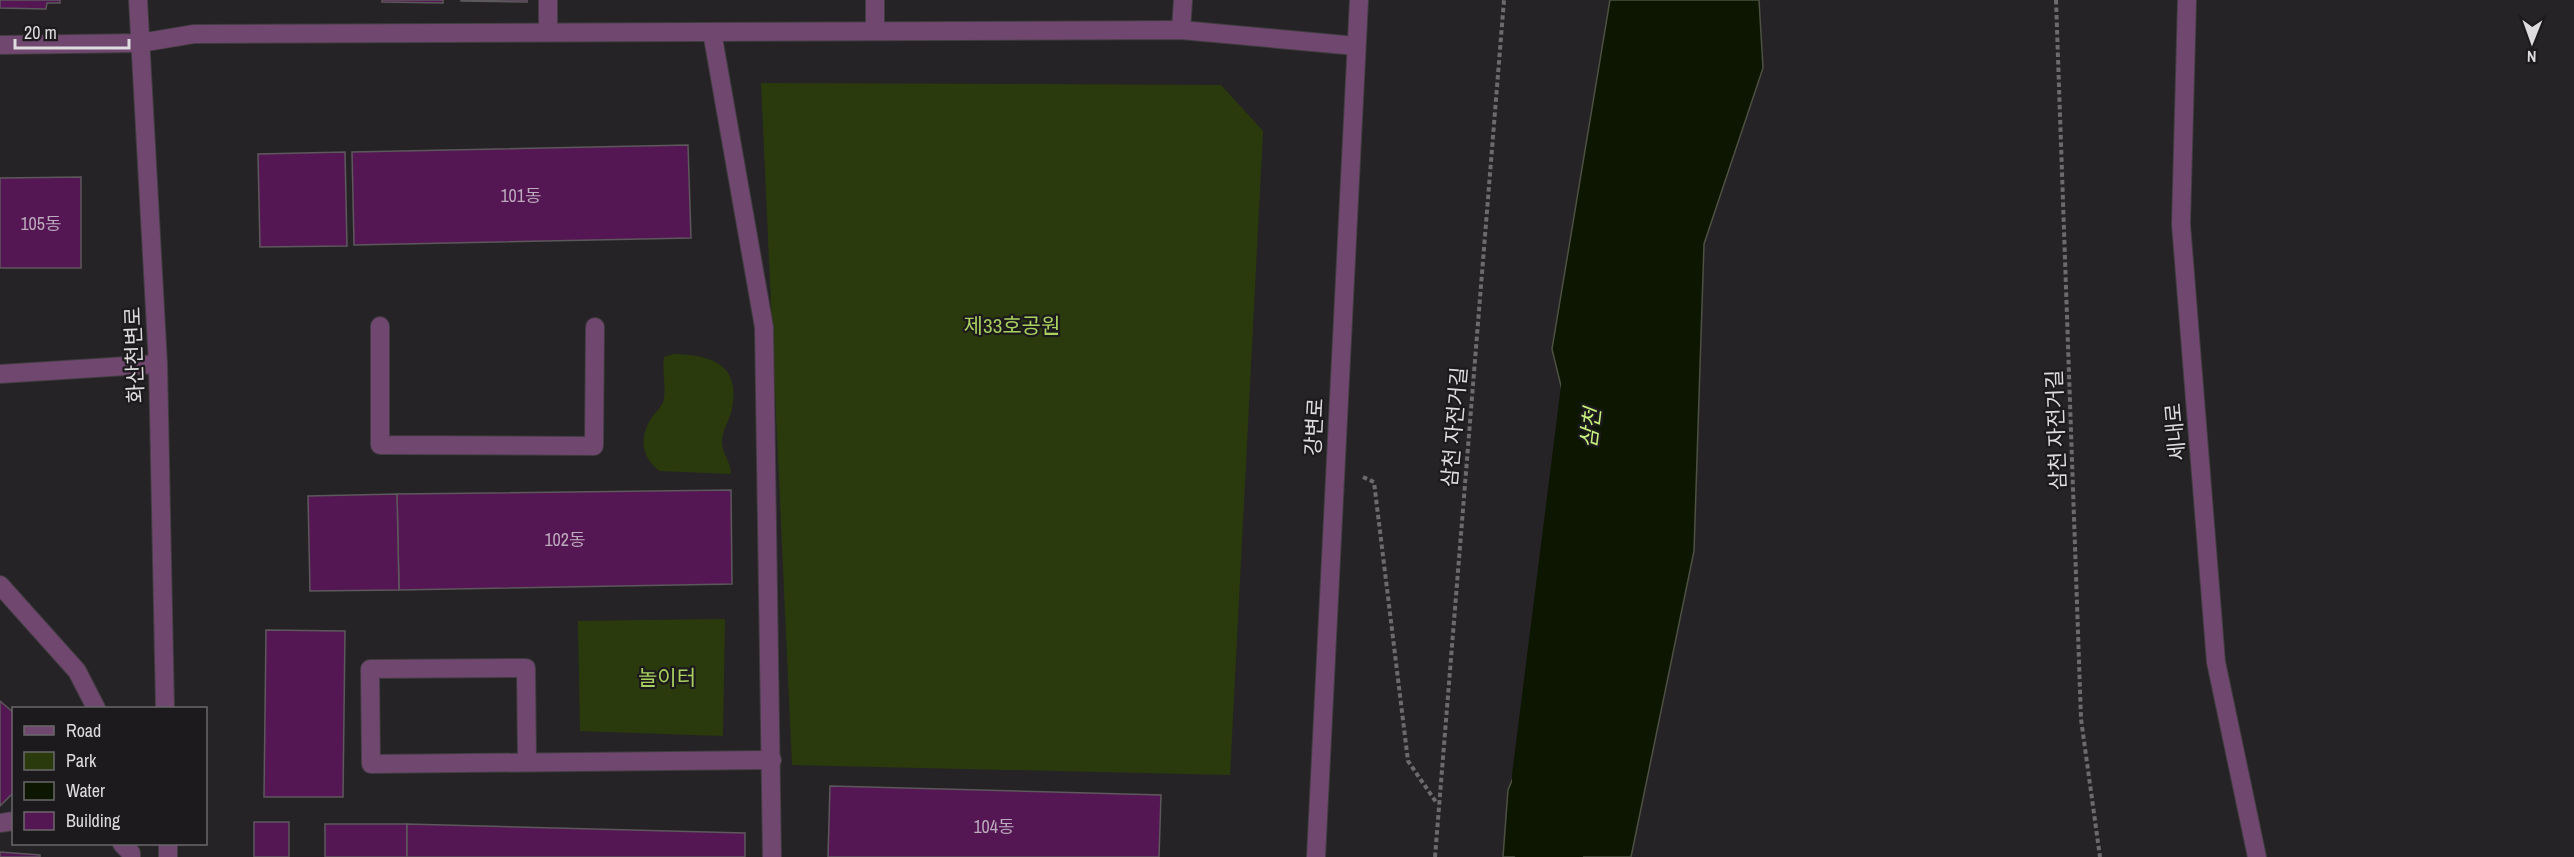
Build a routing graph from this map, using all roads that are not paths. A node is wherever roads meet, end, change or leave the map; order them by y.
1 (138, 0) edge
2 (549, 0) edge
3 (875, 0) edge
4 (1183, 0) edge
5 (1359, 0) edge
6 (2187, 0) edge
7 (1181, 30) junction
8 (875, 31) junction
9 (548, 32) junction
10 (712, 32) junction
11 (140, 43) junction
12 (0, 45) edge
13 (1356, 46) junction
14 (380, 326) dead end
15 (594, 327) dead end
16 (158, 364) junction
17 (0, 374) edge
18 (0, 585) edge
19 (95, 707) edge
20 (165, 707) edge
21 (772, 760) junction
22 (527, 762) junction
23 (772, 857) edge
24 (1316, 857) edge
25 (2257, 857) edge

1 - 11 street, 화산천변로
2 - 9 street
3 - 8 street
4 - 7 street
5 - 13 street, 강변로
6 - 25 street, 세내로
7 - 8 street
7 - 13 street
8 - 10 street
9 - 10 street
9 - 11 street
10 - 21 street
11 - 12 street
11 - 16 street, 화산천변로
13 - 24 street, 강변로
14 - 15 street
16 - 17 street
16 - 20 street, 화산천변로
18 - 19 street
21 - 22 street
21 - 23 street
22 - 22 street

